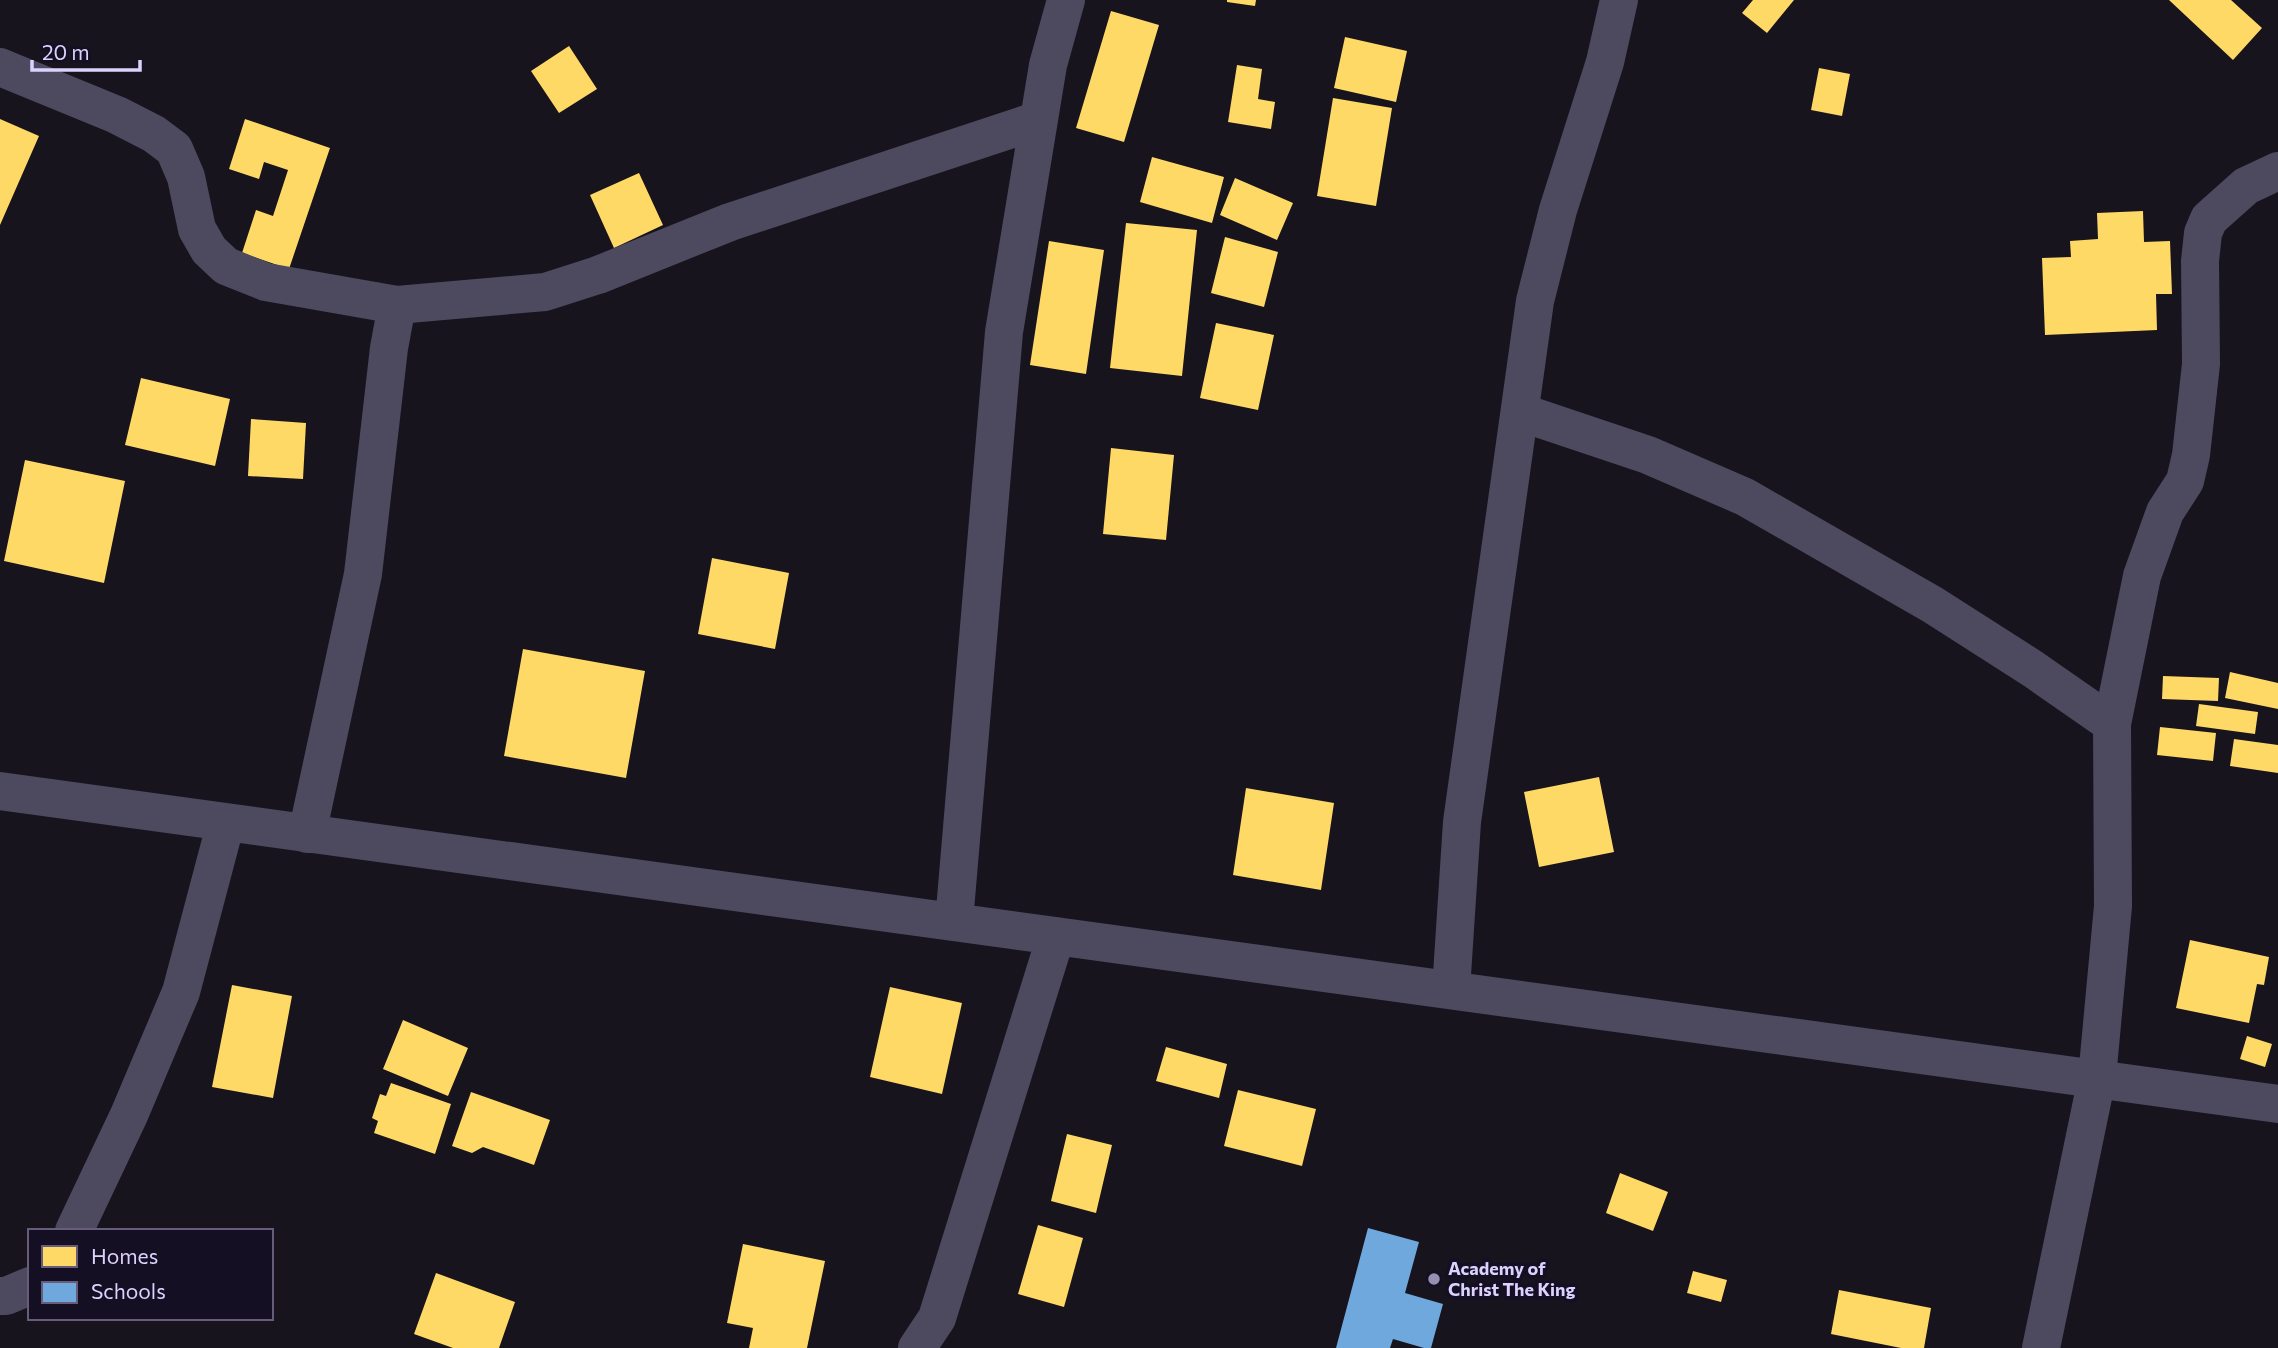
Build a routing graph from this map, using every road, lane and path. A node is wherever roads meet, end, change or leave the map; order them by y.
1 (1066, 0) edge
2 (1619, 0) edge
3 (0, 67) edge
4 (1039, 120) junction
5 (2278, 170) edge
6 (397, 305) junction
7 (1520, 412) junction
8 (2112, 724) junction
9 (0, 791) edge
10 (226, 822) junction
11 (307, 834) junction
12 (954, 922) junction
13 (1056, 936) junction
14 (1451, 990) junction
15 (2097, 1078) junction
16 (2278, 1104) edge
17 (75, 1229) edge
18 (28, 1287) edge
19 (0, 1296) edge
20 (917, 1348) edge
21 (2041, 1348) edge

1 - 4 street
2 - 7 street
3 - 6 street
4 - 6 street
4 - 12 street
5 - 8 street
6 - 11 street
7 - 8 street
7 - 14 street
8 - 15 street
9 - 10 street
10 - 11 street
10 - 17 street
11 - 12 street
12 - 13 street
13 - 14 street
13 - 20 street
14 - 15 street
15 - 16 street
15 - 21 street
18 - 19 street

